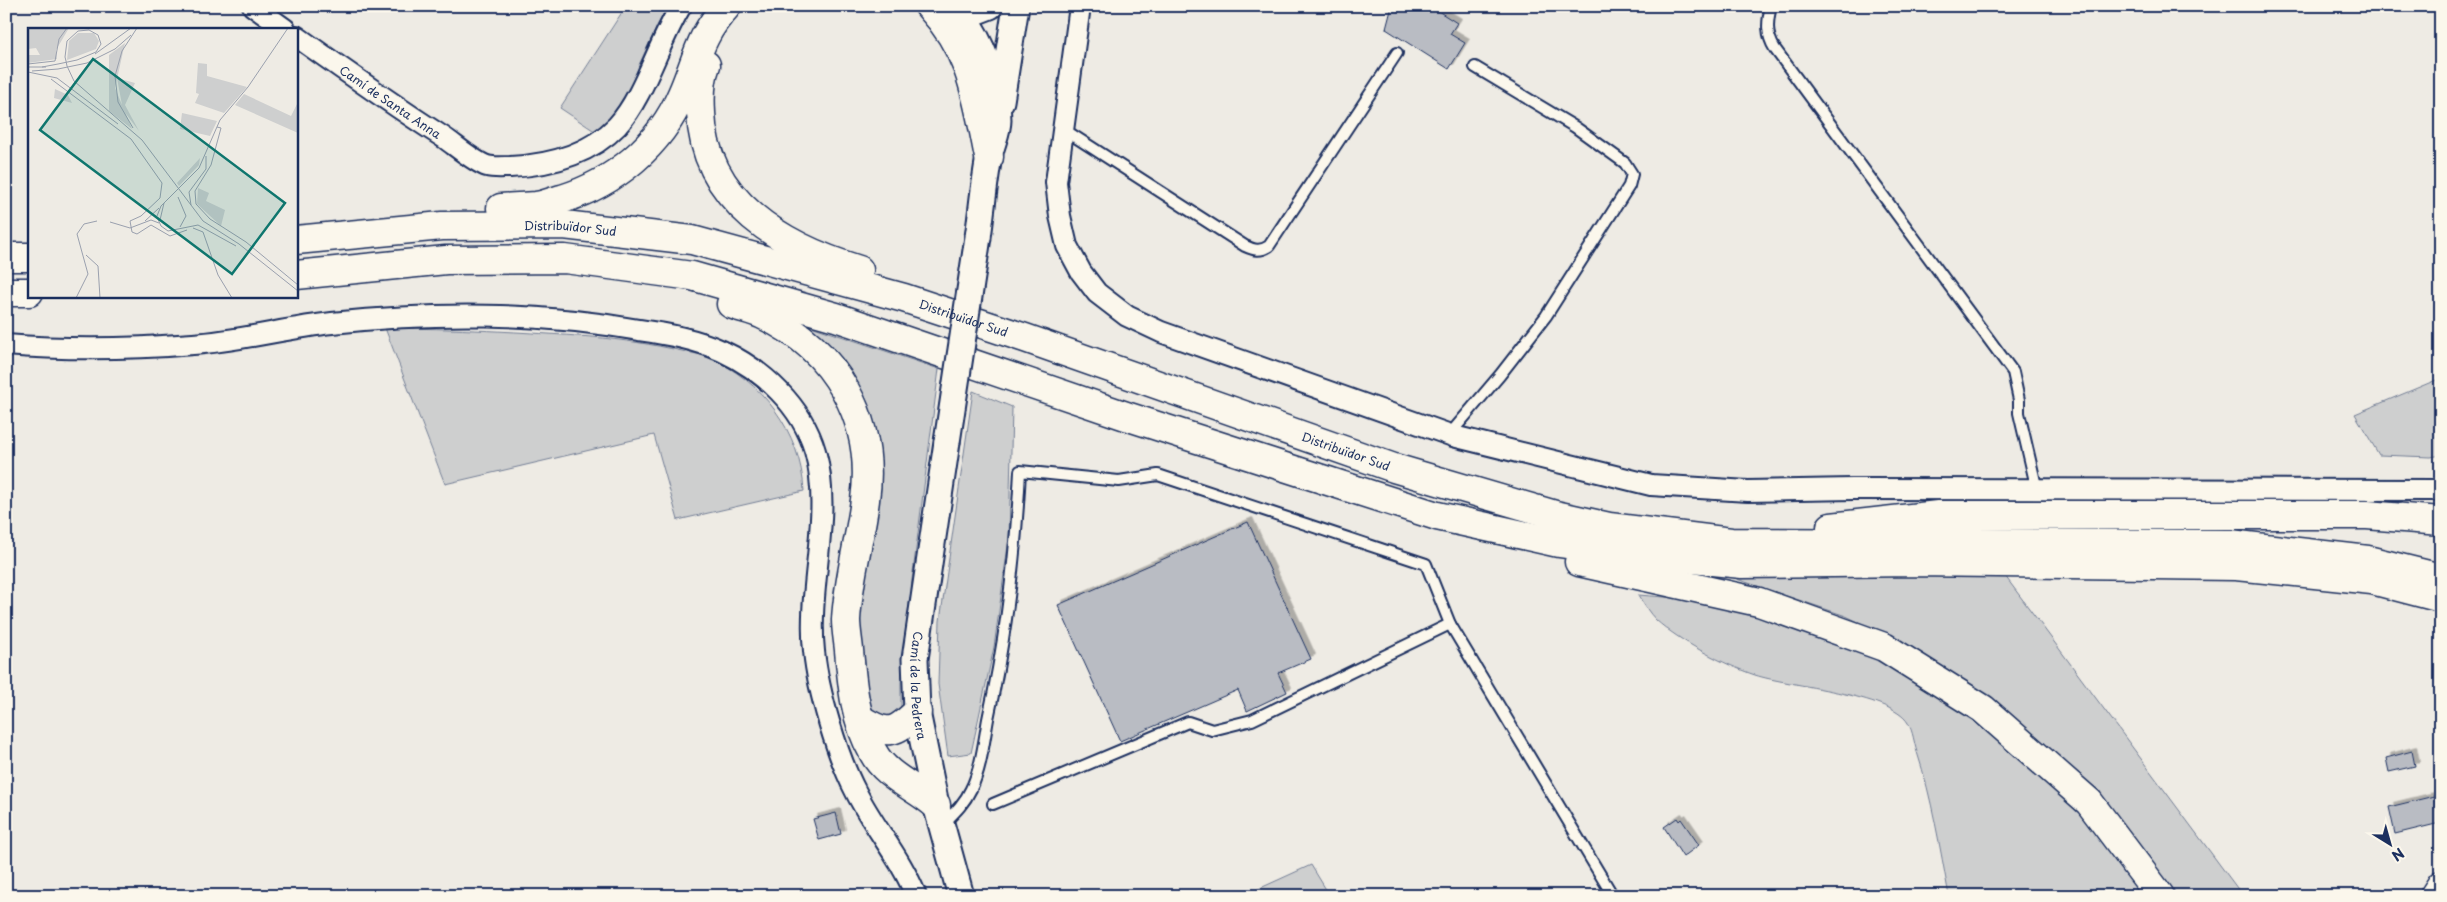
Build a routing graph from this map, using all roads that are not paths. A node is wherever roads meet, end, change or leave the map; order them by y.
1 (253, 6) edge
2 (681, 6) edge
3 (726, 6) edge
4 (746, 6) edge
5 (929, 6) edge
6 (957, 6) edge
7 (990, 6) edge
8 (1016, 6) edge
9 (1080, 6) edge
10 (1771, 6) edge
11 (284, 28) edge
12 (298, 37) edge
13 (1397, 53) dead end
14 (1475, 67) dead end
15 (991, 125) junction
16 (1063, 129) junction
17 (989, 157) joint
18 (298, 224) edge
19 (298, 240) edge
20 (6, 257) edge
21 (28, 257) edge
22 (446, 260) junction
23 (298, 275) edge
24 (6, 292) edge
25 (28, 292) edge
26 (904, 298) junction
27 (6, 345) edge
28 (1126, 416) junction
29 (1450, 434) junction
30 (2038, 490) junction
31 (2441, 490) edge
32 (2441, 521) edge
33 (1609, 527) junction
34 (2441, 578) edge
35 (2441, 598) edge
36 (1450, 624) junction
37 (917, 712) junction
38 (860, 719) junction
39 (993, 804) dead end
40 (939, 815) junction
41 (2441, 885) edge
42 (916, 896) edge
43 (961, 896) edge
44 (1613, 896) edge
45 (2160, 896) edge
46 (2434, 896) edge

1 - 11 street
2 - 12 street, Camí de Santa Anna
3 - 18 main road
4 - 26 main road
5 - 15 main road
6 - 7 street
6 - 15 street
8 - 15 street
9 - 16 street
10 - 30 lane
13 - 16 lane
14 - 29 lane
15 - 17 main road
16 - 29 street
17 - 37 street, Camí de la Pedrera, bridge
19 - 26 main road, Distribuïdor Sud
20 - 21 main road
22 - 23 main road
22 - 28 main road
22 - 38 main road
24 - 25 main road
26 - 33 main road, Distribuïdor Sud
27 - 42 street
28 - 35 main road
28 - 45 main road
29 - 30 street
30 - 31 street
32 - 33 main road
33 - 34 main road
36 - 39 lane
36 - 40 lane
36 - 44 lane
37 - 38 main road
37 - 40 street, Camí de la Pedrera
38 - 40 main road
40 - 43 street, Camí de la Pedrera
41 - 46 main road

